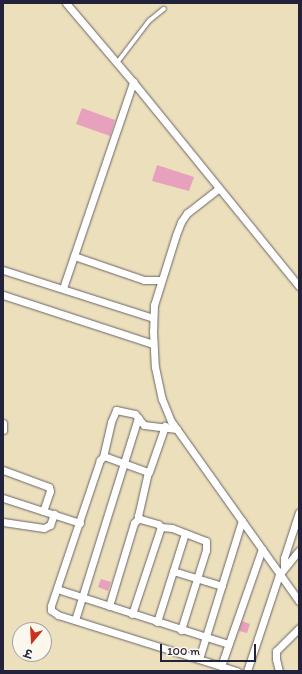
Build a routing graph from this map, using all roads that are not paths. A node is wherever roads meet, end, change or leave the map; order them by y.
1 (66, 3) edge
2 (164, 9) dead end
3 (117, 63) junction
4 (133, 82) junction
5 (218, 188) junction
6 (74, 256) junction
7 (3, 270) edge
8 (161, 280) junction
9 (299, 286) edge
10 (63, 288) junction
11 (3, 295) edge
12 (153, 318) junction
13 (153, 344) junction
14 (138, 418) junction
15 (3, 423) edge
16 (165, 426) junction
17 (177, 429) junction
18 (3, 430) edge
19 (102, 457) junction
20 (125, 463) junction
21 (3, 470) edge
22 (148, 472) junction
23 (3, 498) edge
24 (43, 511) junction
25 (299, 512) edge
26 (54, 514) junction
27 (139, 518) junction
28 (242, 520) junction
29 (3, 522) edge
30 (80, 523) junction
31 (161, 527) junction
32 (185, 532) junction
33 (262, 549) junction
34 (299, 550) edge
35 (284, 567) junction
36 (173, 571) junction
37 (279, 575) junction
38 (197, 578) junction
39 (222, 586) junction
40 (57, 589) junction
41 (82, 597) junction
42 (299, 600) edge
43 (109, 606) junction
44 (132, 614) junction
45 (75, 620) junction
46 (157, 622) junction
47 (299, 628) edge
48 (181, 630) junction
49 (206, 638) junction
50 (228, 644) junction
51 (199, 659) junction
52 (221, 666) junction
53 (237, 671) edge
54 (247, 671) edge
55 (279, 671) edge

1 - 3 street
2 - 3 lane
3 - 4 street
4 - 5 street
4 - 6 street
5 - 8 street
5 - 9 street
6 - 8 street
6 - 10 street
7 - 10 street
8 - 12 street
10 - 12 street
11 - 13 street
12 - 13 street
13 - 17 street
14 - 16 street
14 - 19 street
14 - 20 street
15 - 18 street
16 - 17 street
16 - 22 street
17 - 28 street
19 - 20 street
19 - 30 street
20 - 22 street
20 - 41 street
21 - 24 street
22 - 27 street
23 - 24 street
24 - 26 street
25 - 35 street
26 - 29 street
26 - 30 street
27 - 31 street
27 - 43 street
28 - 33 street
28 - 39 street
30 - 40 street
31 - 32 street
31 - 44 street
32 - 36 street
32 - 38 street
33 - 37 street
33 - 50 street
34 - 35 street
35 - 37 street
36 - 38 street
36 - 46 street
37 - 42 street
37 - 54 street
38 - 39 street
38 - 48 street
39 - 49 street
40 - 41 street
40 - 45 street
41 - 43 street
41 - 45 street
43 - 44 street
44 - 46 street
45 - 51 street
46 - 48 street
47 - 55 street
48 - 49 street
49 - 50 street
49 - 51 street
50 - 52 street
51 - 52 street
52 - 53 street

